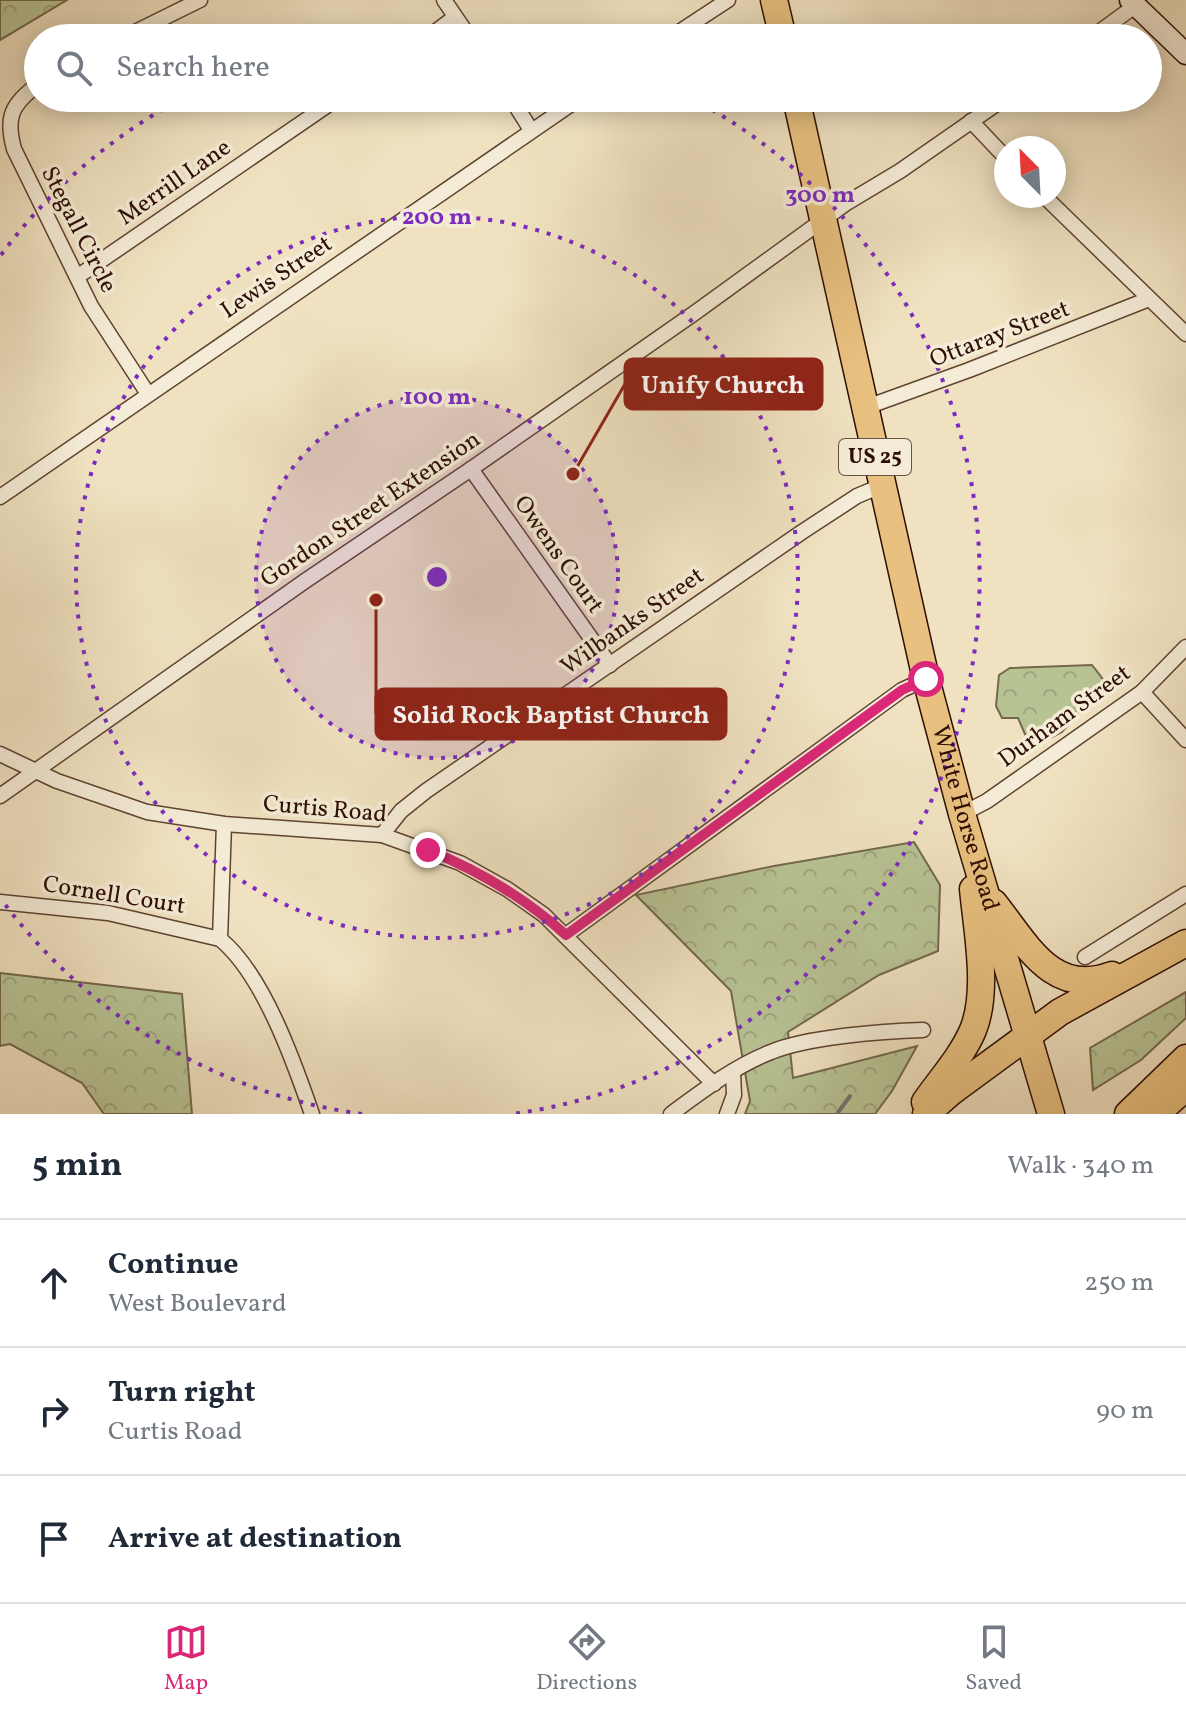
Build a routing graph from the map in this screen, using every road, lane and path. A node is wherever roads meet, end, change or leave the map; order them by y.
1 (200, 0) edge
2 (444, 0) edge
3 (728, 0) edge
4 (774, 0) edge
5 (1132, 3) edge
6 (455, 17) junction
7 (151, 24) edge
8 (446, 24) edge
9 (460, 24) edge
10 (691, 24) edge
11 (780, 24) edge
12 (1107, 24) edge
13 (1154, 24) edge
14 (1162, 31) edge
15 (1186, 54) edge
16 (24, 97) edge
17 (318, 112) edge
18 (520, 112) edge
19 (559, 112) edge
20 (799, 112) edge
21 (984, 112) edge
22 (971, 121) junction
23 (531, 130) junction
24 (994, 145) edge
25 (1056, 208) edge
26 (823, 220) junction
27 (77, 277) junction
28 (1149, 299) junction
29 (1186, 334) edge
30 (148, 394) junction
31 (864, 408) junction
32 (471, 469) junction
33 (881, 486) junction
34 (0, 497) edge
35 (1186, 647) edge
36 (610, 665) junction
37 (926, 679) junction
38 (1142, 692) junction
39 (1186, 740) edge
40 (0, 754) edge
41 (34, 770) junction
42 (0, 796) edge
43 (962, 814) junction
44 (224, 824) junction
45 (382, 835) junction
46 (970, 842) junction
47 (986, 893) junction
48 (1186, 894) edge
49 (0, 902) edge
50 (566, 935) junction
51 (1186, 936) edge
52 (220, 939) junction
53 (1186, 943) edge
54 (1085, 957) dead end
55 (923, 1030) dead end
56 (1028, 1037) junction
57 (1186, 1058) edge
58 (733, 1072) junction
59 (714, 1084) junction
60 (1186, 1087) edge
61 (312, 1114) edge
62 (671, 1114) edge
63 (727, 1114) edge
64 (919, 1114) edge
65 (926, 1114) edge
66 (1051, 1114) edge
67 (1128, 1114) edge
68 (1156, 1114) edge

1 - 7 street
2 - 6 street
3 - 10 street
4 - 11 highway
5 - 12 street
5 - 13 main road
6 - 8 street
6 - 9 street
14 - 15 main road
16 - 27 street, Stegall Circle
17 - 27 street, Merrill Lane
18 - 23 street
19 - 23 street, Lewis Street
20 - 26 highway, White Horse Road / US 25
21 - 22 street, Gordon Street Extension
22 - 24 street
22 - 26 street, Gordon Street Extension
23 - 30 street, Lewis Street
25 - 28 street
26 - 31 highway, White Horse Road / US 25
26 - 32 street, Gordon Street Extension
27 - 30 street, Stegall Circle
28 - 29 street
28 - 31 street, Ottaray Street
30 - 34 street, Lewis Street
31 - 33 highway, White Horse Road / US 25
32 - 36 street, Owens Court
32 - 41 street, Gordon Street Extension
33 - 36 street, Wilbanks Street
33 - 37 highway, White Horse Road / US 25
35 - 38 street, Durham Street
36 - 45 street, Wilbanks Street
37 - 43 highway, White Horse Road / US 25
37 - 50 street
38 - 39 street
38 - 43 street, Durham Street
40 - 41 street, Curtis Road
41 - 42 street, Gordon Street Extension
41 - 44 street, Curtis Road
43 - 46 highway, White Horse Road / US 25
44 - 45 street, Curtis Road
44 - 52 street
45 - 50 street, Curtis Road
46 - 47 highway, White Horse Road / US 25
46 - 64 highway
47 - 51 highway
47 - 56 highway, White Horse Road / US 25
48 - 54 street
49 - 52 street, Cornell Court
50 - 59 street, Curtis Road
52 - 61 street
53 - 56 highway
55 - 58 street
56 - 65 highway
56 - 66 highway, White Horse Road / US 25
57 - 67 highway
58 - 59 street
58 - 63 street
59 - 62 street
60 - 68 highway

